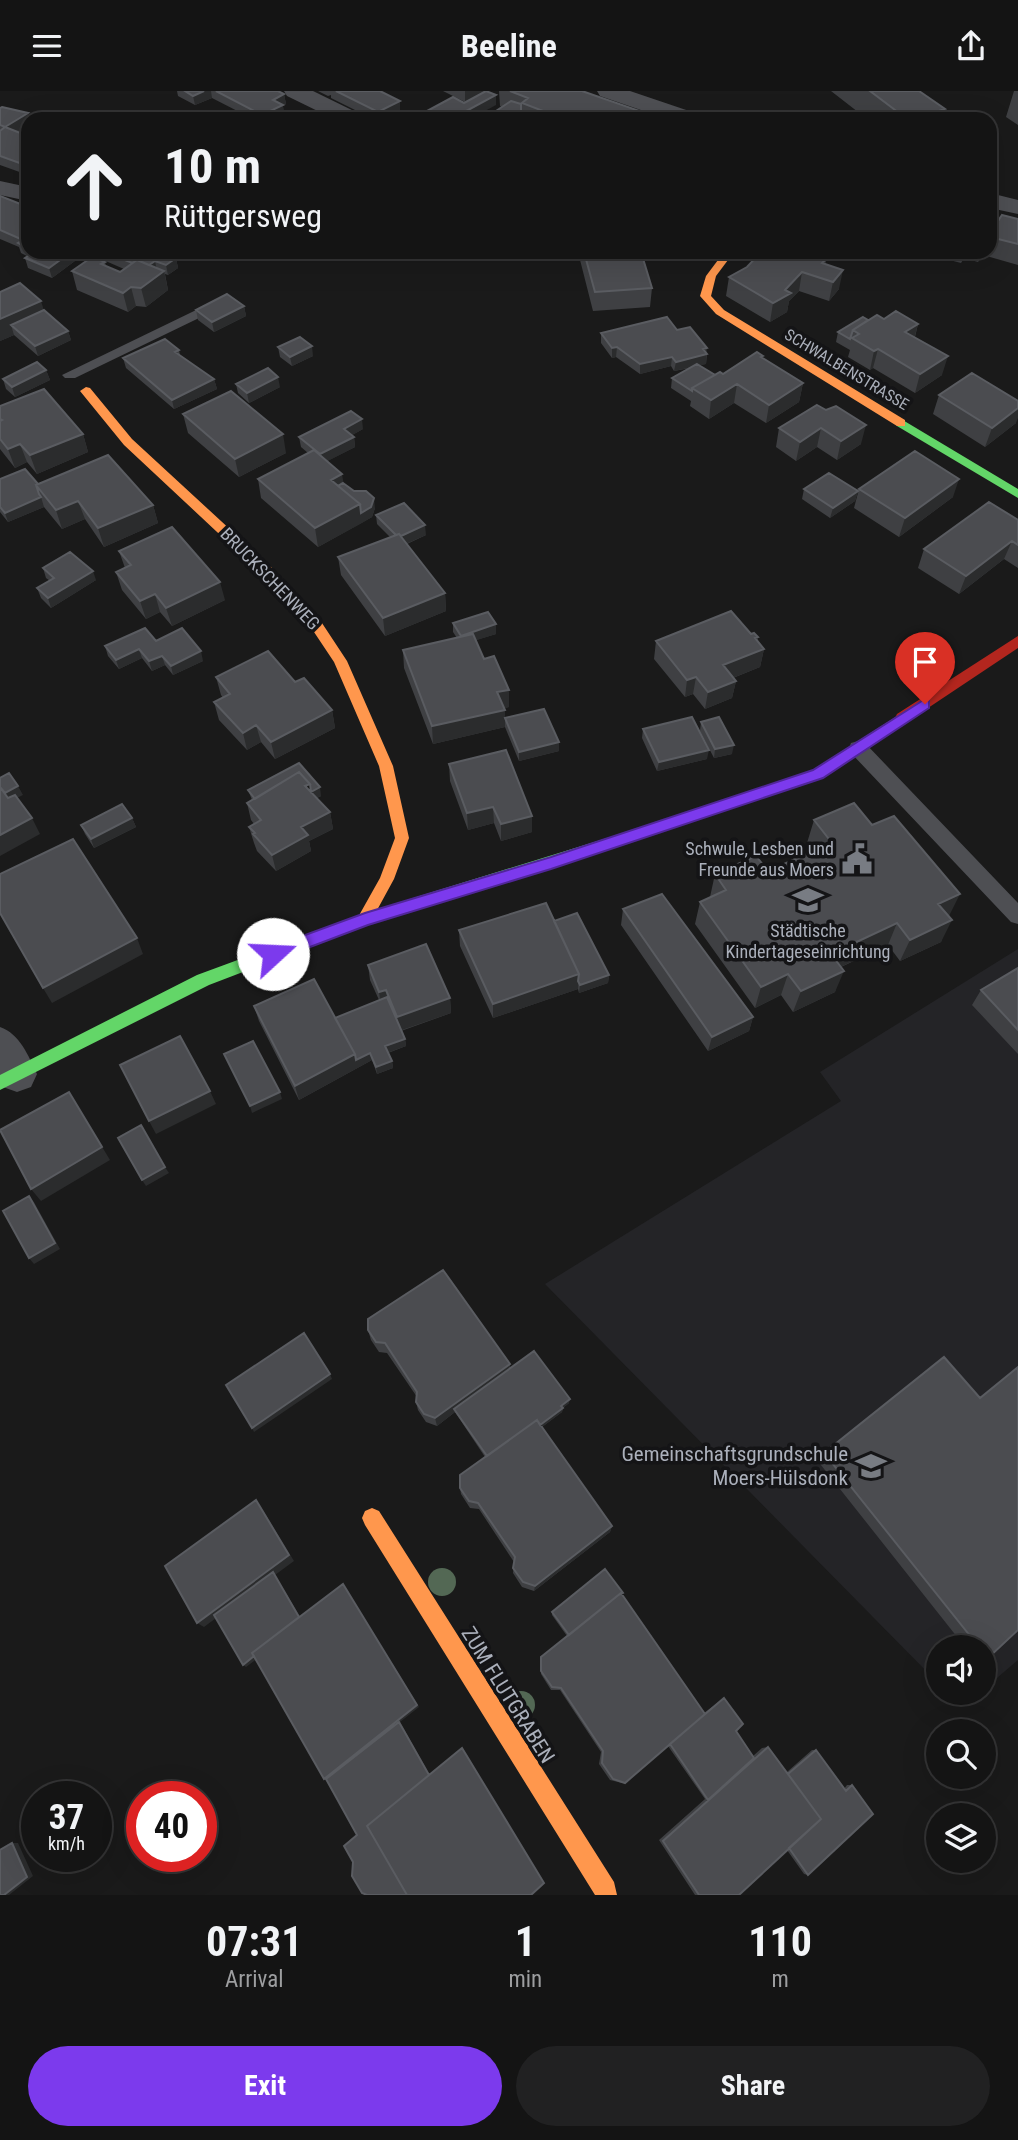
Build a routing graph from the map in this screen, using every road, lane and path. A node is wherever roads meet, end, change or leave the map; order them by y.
1 (295, 91) edge
2 (608, 91) edge
3 (678, 91) edge
4 (643, 104) junction
5 (338, 112) edge
6 (668, 112) edge
7 (0, 188) edge
8 (21, 192) edge
9 (997, 202) edge
10 (1018, 207) edge
11 (724, 259) edge
12 (227, 299) edge
13 (70, 375) dead end
14 (86, 391) dead end
15 (1018, 494) edge
16 (1018, 641) edge
17 (858, 748) junction
18 (1018, 916) edge
19 (365, 919) junction
20 (6, 1067) edge
21 (372, 1518) dead end
22 (606, 1895) edge

1 - 5 street
2 - 4 street
3 - 4 street
4 - 6 street
7 - 8 street
9 - 10 street
11 - 15 street, SCHWALBENSTRASSE
12 - 13 lane
14 - 19 street, BRUCKSCHENWEG
16 - 17 street
17 - 18 lane
17 - 19 street
19 - 20 street
21 - 22 street, ZUM FLUTGRABEN

